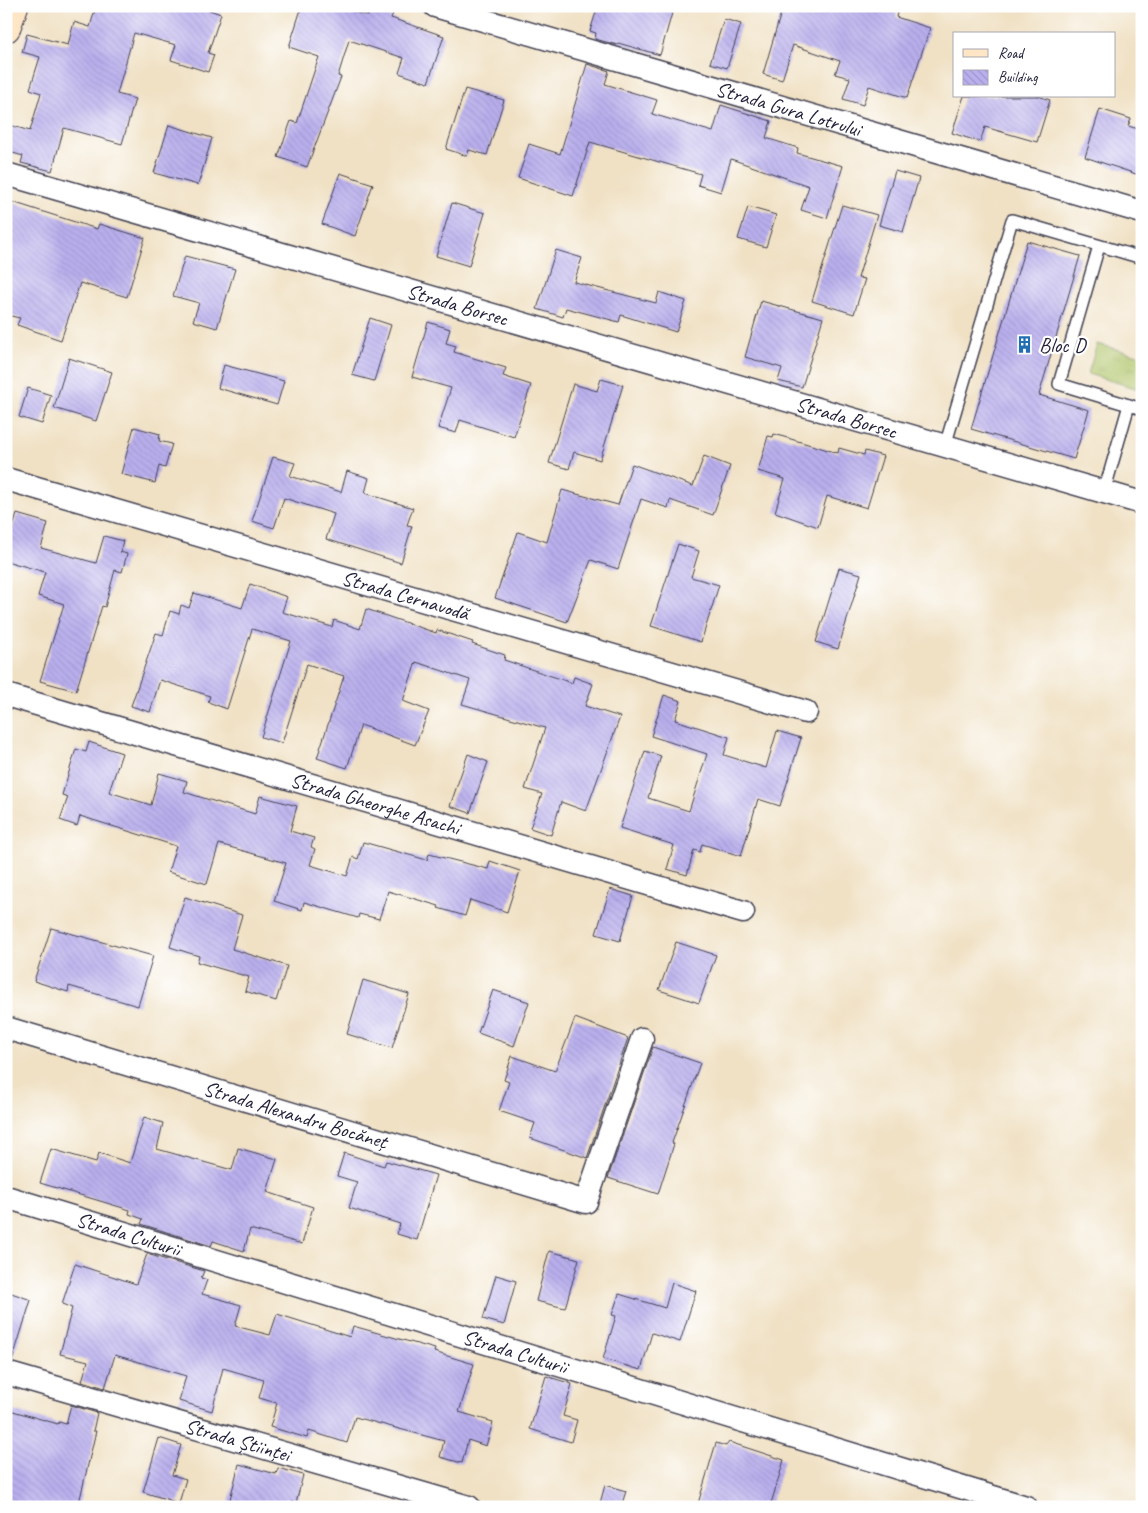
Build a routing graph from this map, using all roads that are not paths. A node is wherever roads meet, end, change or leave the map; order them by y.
1 (14, 6) edge
2 (435, 6) edge
3 (6, 28) edge
4 (6, 174) edge
5 (1142, 212) edge
6 (1098, 246) junction
7 (1142, 258) edge
8 (1129, 405) junction
9 (1142, 409) edge
10 (945, 446) junction
11 (6, 479) edge
12 (1104, 492) junction
13 (1142, 503) edge
14 (6, 695) edge
15 (806, 712) dead end
16 (743, 912) dead end
17 (6, 1028) edge
18 (642, 1039) dead end
19 (6, 1197) edge
20 (6, 1373) edge
21 (469, 1507) edge
22 (1026, 1507) edge

1 - 3 street
2 - 5 street, Strada Gura Lotrului
4 - 10 street, Strada Borsec
6 - 7 lane
6 - 8 lane
6 - 10 lane
8 - 9 lane
8 - 12 lane
10 - 12 street, Strada Borsec
11 - 15 street, Strada Cernavodă
12 - 13 street, Strada Borsec
14 - 16 street, Strada Gheorghe Asachi
17 - 18 street, Strada Alexandru Bocăneț
19 - 22 street, Strada Culturii
20 - 21 street, Strada Științei

